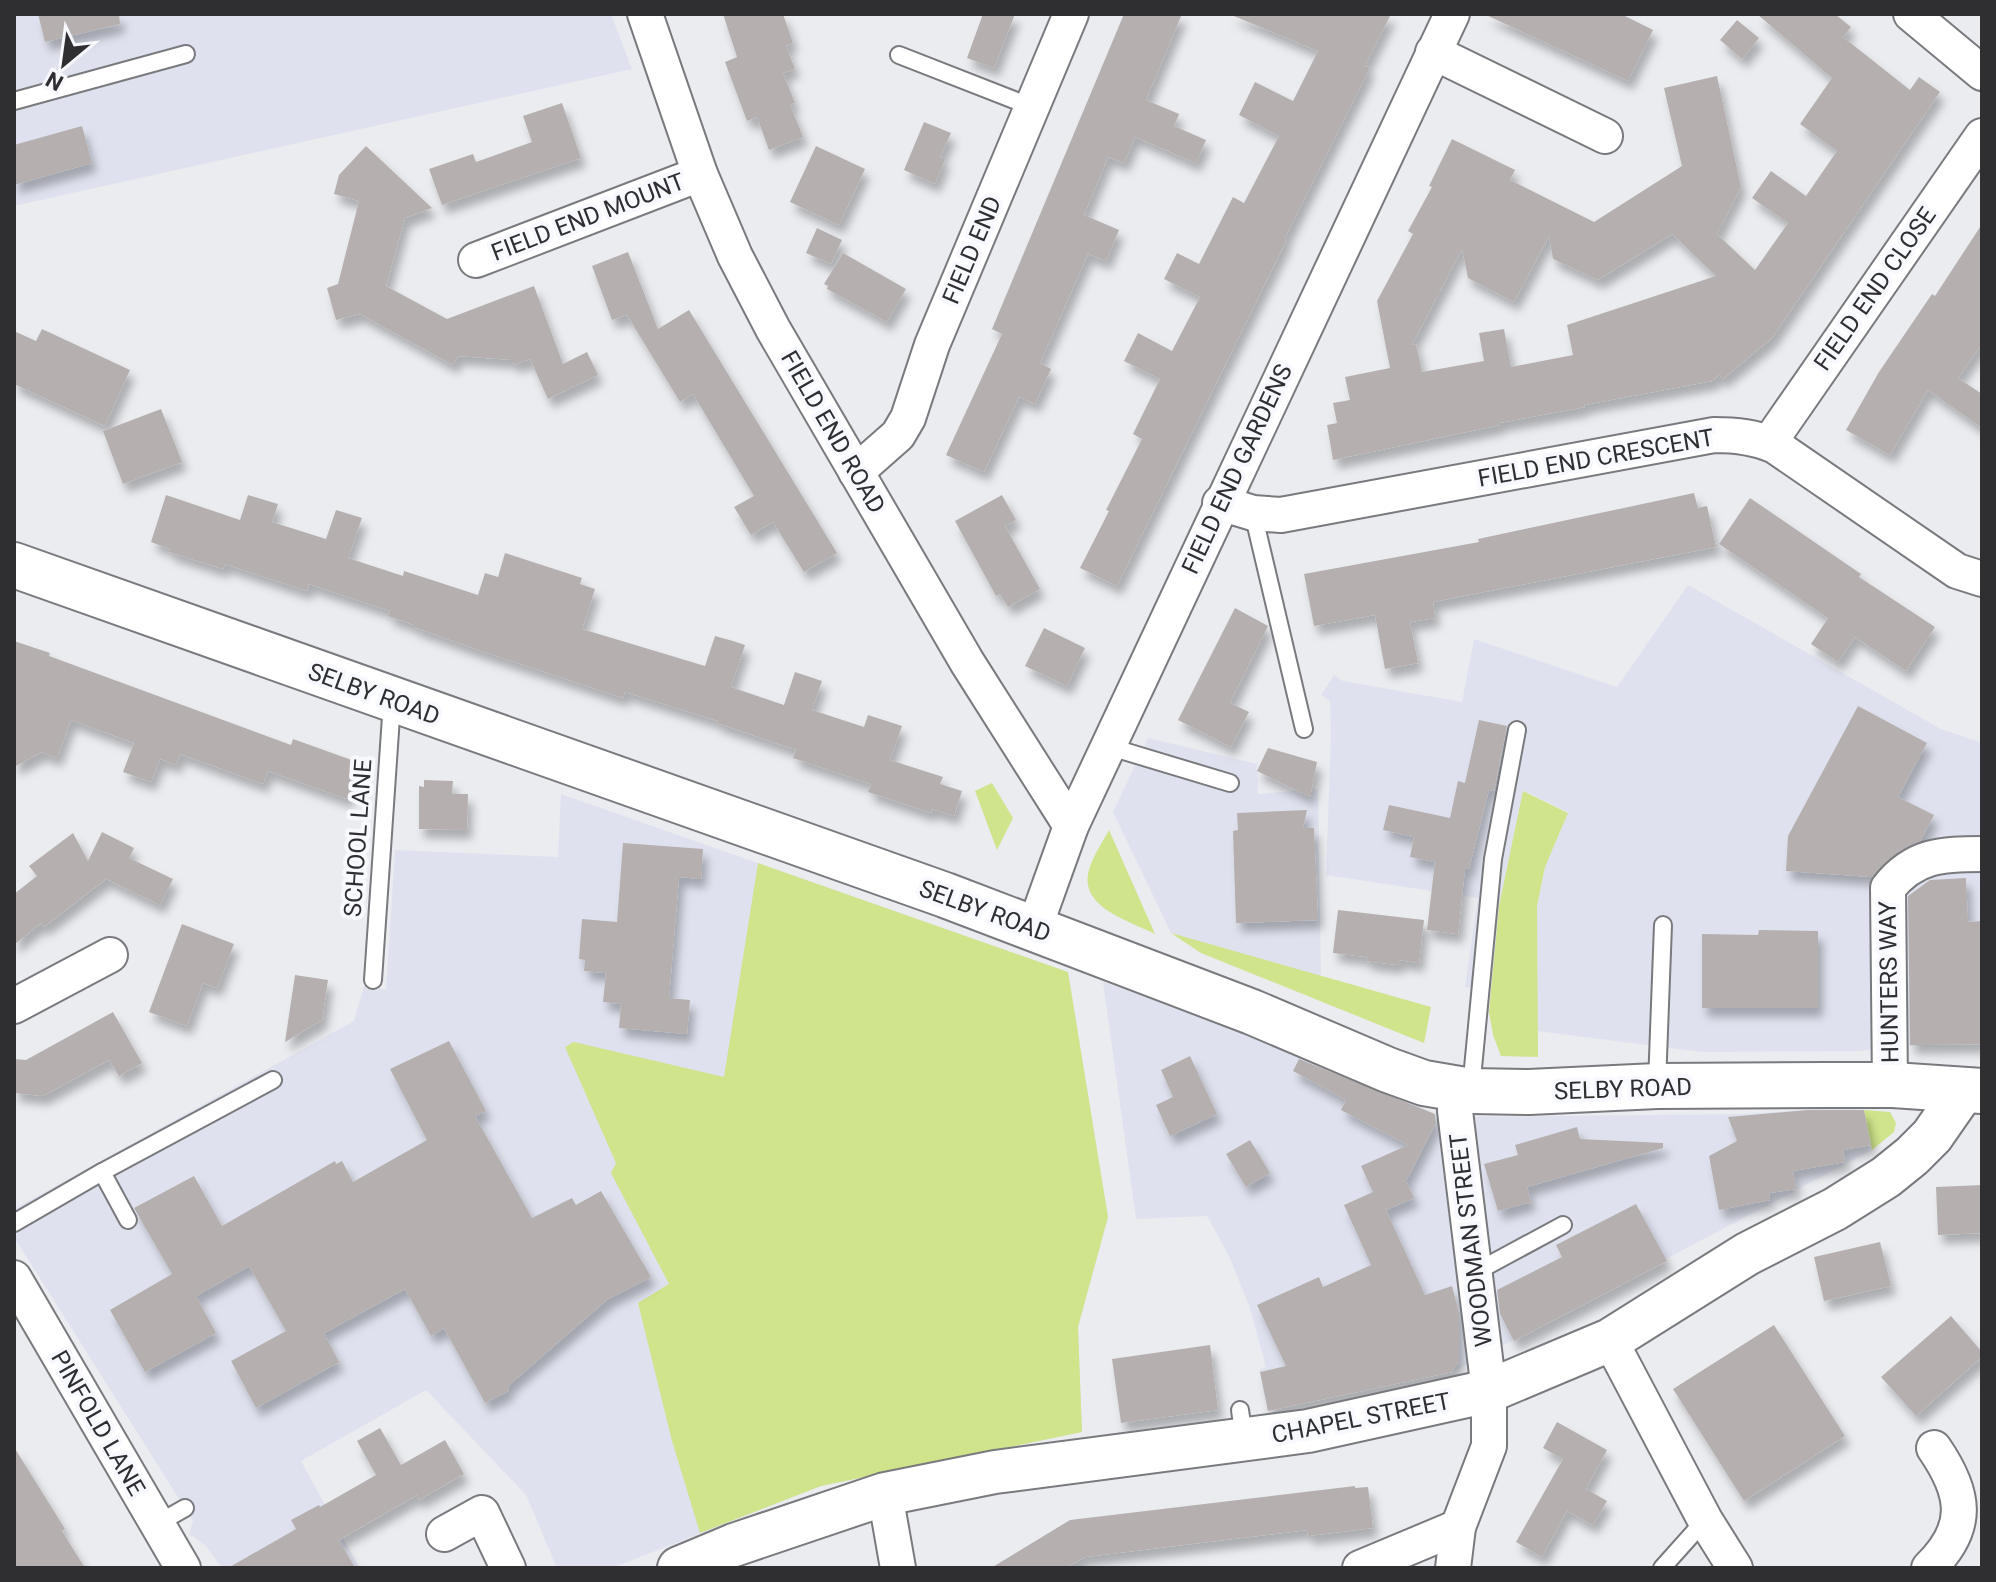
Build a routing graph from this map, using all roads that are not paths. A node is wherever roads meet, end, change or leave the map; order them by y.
1 (645, 14) edge
2 (1071, 14) edge
3 (1452, 14) edge
4 (1911, 14) edge
5 (1433, 52) junction
6 (186, 54) dead end
7 (899, 55) dead end
8 (1982, 73) edge
9 (14, 101) edge
10 (1032, 107) junction
11 (1605, 136) dead end
12 (1982, 136) edge
13 (700, 174) junction
14 (476, 260) dead end
15 (1769, 443) junction
16 (856, 472) junction
17 (1220, 503) junction
18 (1253, 513) junction
19 (14, 565) edge
20 (1982, 579) edge
21 (392, 700) junction
22 (1304, 729) dead end
23 (1517, 730) dead end
24 (1107, 746) junction
25 (1230, 783) dead end
26 (1071, 826) junction
27 (1982, 854) edge
28 (1663, 925) dead end
29 (1034, 929) junction
30 (110, 955) dead end
31 (373, 980) dead end
32 (14, 1006) edge
33 (273, 1080) dead end
34 (1890, 1085) junction
35 (1657, 1086) junction
36 (1463, 1090) junction
37 (1973, 1090) edge
38 (102, 1172) junction
39 (128, 1220) dead end
40 (14, 1223) edge
41 (1563, 1225) dead end
42 (1474, 1273) junction
43 (14, 1278) edge
44 (1610, 1340) junction
45 (1489, 1391) junction
46 (1934, 1448) dead end
47 (885, 1494) junction
48 (1705, 1520) junction
49 (1458, 1527) junction
50 (444, 1534) dead end
51 (695, 1565) edge
52 (183, 1568) edge
53 (508, 1568) edge
54 (898, 1568) edge
55 (1360, 1568) edge
56 (1453, 1568) edge
57 (1662, 1568) edge
58 (1735, 1568) edge
59 (1929, 1568) edge

1 - 13 street, FIELD END ROAD
2 - 10 street, FIELD END
3 - 5 street, FIELD END GARDENS
4 - 8 street
5 - 11 street
5 - 17 street, FIELD END GARDENS
6 - 9 lane
7 - 10 lane
10 - 16 street, FIELD END
12 - 15 street, FIELD END CLOSE
13 - 14 street, FIELD END MOUNT
13 - 16 street, FIELD END ROAD
15 - 18 street, FIELD END CRESCENT
15 - 20 street, FIELD END CRESCENT
16 - 26 street, FIELD END ROAD
17 - 18 street, FIELD END CRESCENT
17 - 24 street, FIELD END GARDENS
18 - 22 lane
19 - 21 main road, SELBY ROAD
21 - 29 main road, SELBY ROAD
21 - 31 lane, SCHOOL LANE
23 - 36 lane
24 - 25 lane
24 - 26 street, FIELD END GARDENS
26 - 29 street, FIELD END GARDENS
27 - 34 street, HUNTERS WAY
28 - 35 lane
29 - 36 main road, SELBY ROAD
30 - 32 street
33 - 38 lane
34 - 35 main road, SELBY ROAD
34 - 37 main road, SELBY ROAD
35 - 36 main road, SELBY ROAD
36 - 42 street, WOODMAN STREET
37 - 44 street, CHAPEL STREET
38 - 39 lane
38 - 40 lane
41 - 42 lane
42 - 45 street, WOODMAN STREET
43 - 52 street, PINFOLD LANE
44 - 45 street, CHAPEL STREET
44 - 48 street
45 - 47 street, CHAPEL STREET
45 - 49 street, WOODMAN STREET
46 - 59 street
47 - 51 street, CHAPEL STREET
47 - 54 street
48 - 57 lane
48 - 58 street
49 - 55 street
49 - 56 street, WOODMAN STREET
50 - 53 street

